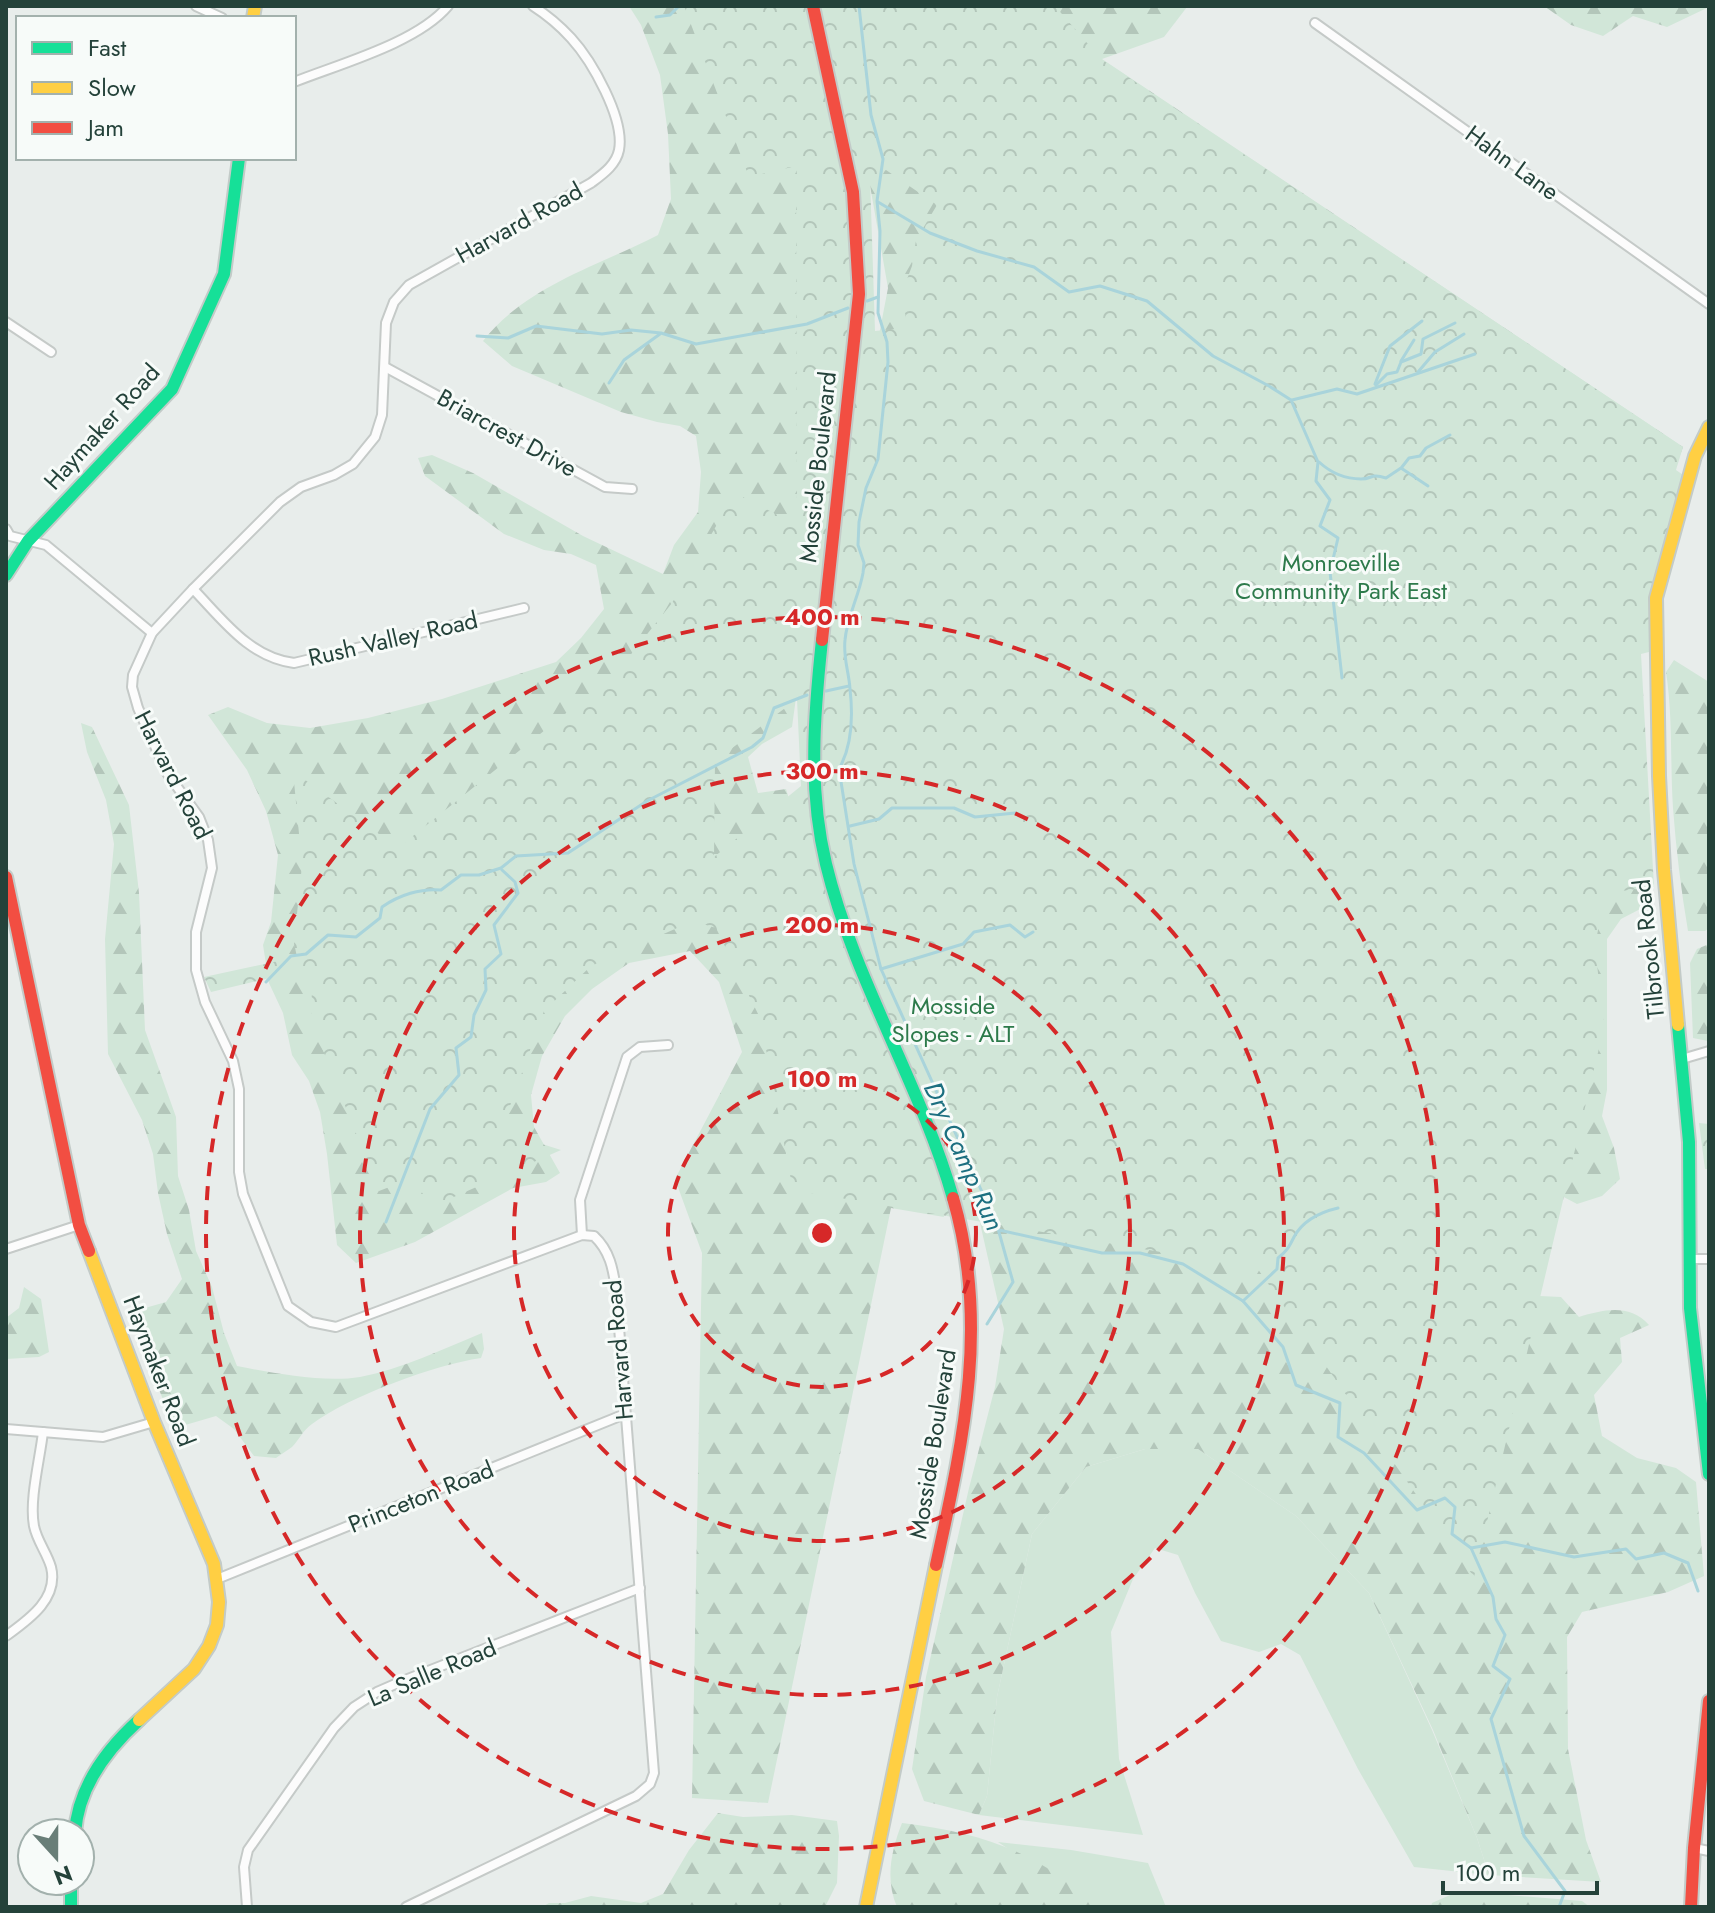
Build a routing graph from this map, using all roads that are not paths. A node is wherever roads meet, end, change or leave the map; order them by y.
1 (196, 6) edge
2 (448, 6) edge
3 (533, 6) edge
4 (813, 6) edge
5 (218, 16) edge
6 (1315, 23) dead end
7 (296, 81) edge
8 (239, 160) edge
9 (1709, 304) edge
10 (6, 322) edge
11 (51, 352) dead end
12 (385, 367) junction
13 (1709, 427) edge
14 (632, 489) dead end
15 (6, 529) edge
16 (28, 541) junction
17 (6, 575) edge
18 (193, 589) junction
19 (524, 608) dead end
20 (152, 633) junction
21 (6, 879) edge
22 (668, 1045) dead end
23 (1709, 1051) edge
24 (1682, 1059) junction
25 (79, 1225) junction
26 (582, 1235) junction
27 (6, 1249) edge
28 (1691, 1259) junction
29 (1709, 1259) edge
30 (625, 1414) junction
31 (154, 1422) junction
32 (6, 1429) edge
33 (43, 1432) junction
34 (1709, 1474) edge
35 (217, 1579) junction
36 (640, 1588) junction
37 (6, 1636) edge
38 (1709, 1701) edge
39 (76, 1817) edge
40 (1694, 1848) junction
41 (1709, 1851) edge
42 (247, 1907) edge
43 (406, 1907) edge
44 (866, 1907) edge
45 (1691, 1907) edge

1 - 5 street
2 - 7 street
3 - 12 street, Harvard Road
4 - 44 main road, Mosside Boulevard
6 - 9 street, Hahn Lane
8 - 16 main road, Haymaker Road
10 - 11 street
12 - 14 street, Briarcrest Drive
12 - 18 street, Harvard Road
13 - 24 main road, Tilbrook Road
15 - 16 street
16 - 17 main road, Haymaker Road
16 - 20 street
18 - 19 street, Rush Valley Road
18 - 20 street, Harvard Road
20 - 26 street, Harvard Road
21 - 25 main road, Haymaker Road
22 - 26 street
23 - 24 street
24 - 28 main road, Tilbrook Road
25 - 27 street
25 - 31 main road, Haymaker Road
26 - 30 street, Harvard Road
28 - 29 street
28 - 34 main road, Tilbrook Road
30 - 35 street, Princeton Road
30 - 36 street, Harvard Road
31 - 33 street
31 - 35 main road, Haymaker Road
32 - 33 street
33 - 37 street
35 - 39 main road, Haymaker Road
36 - 42 street, La Salle Road
36 - 43 street, Harvard Road
38 - 40 main road
40 - 41 street
40 - 45 main road

